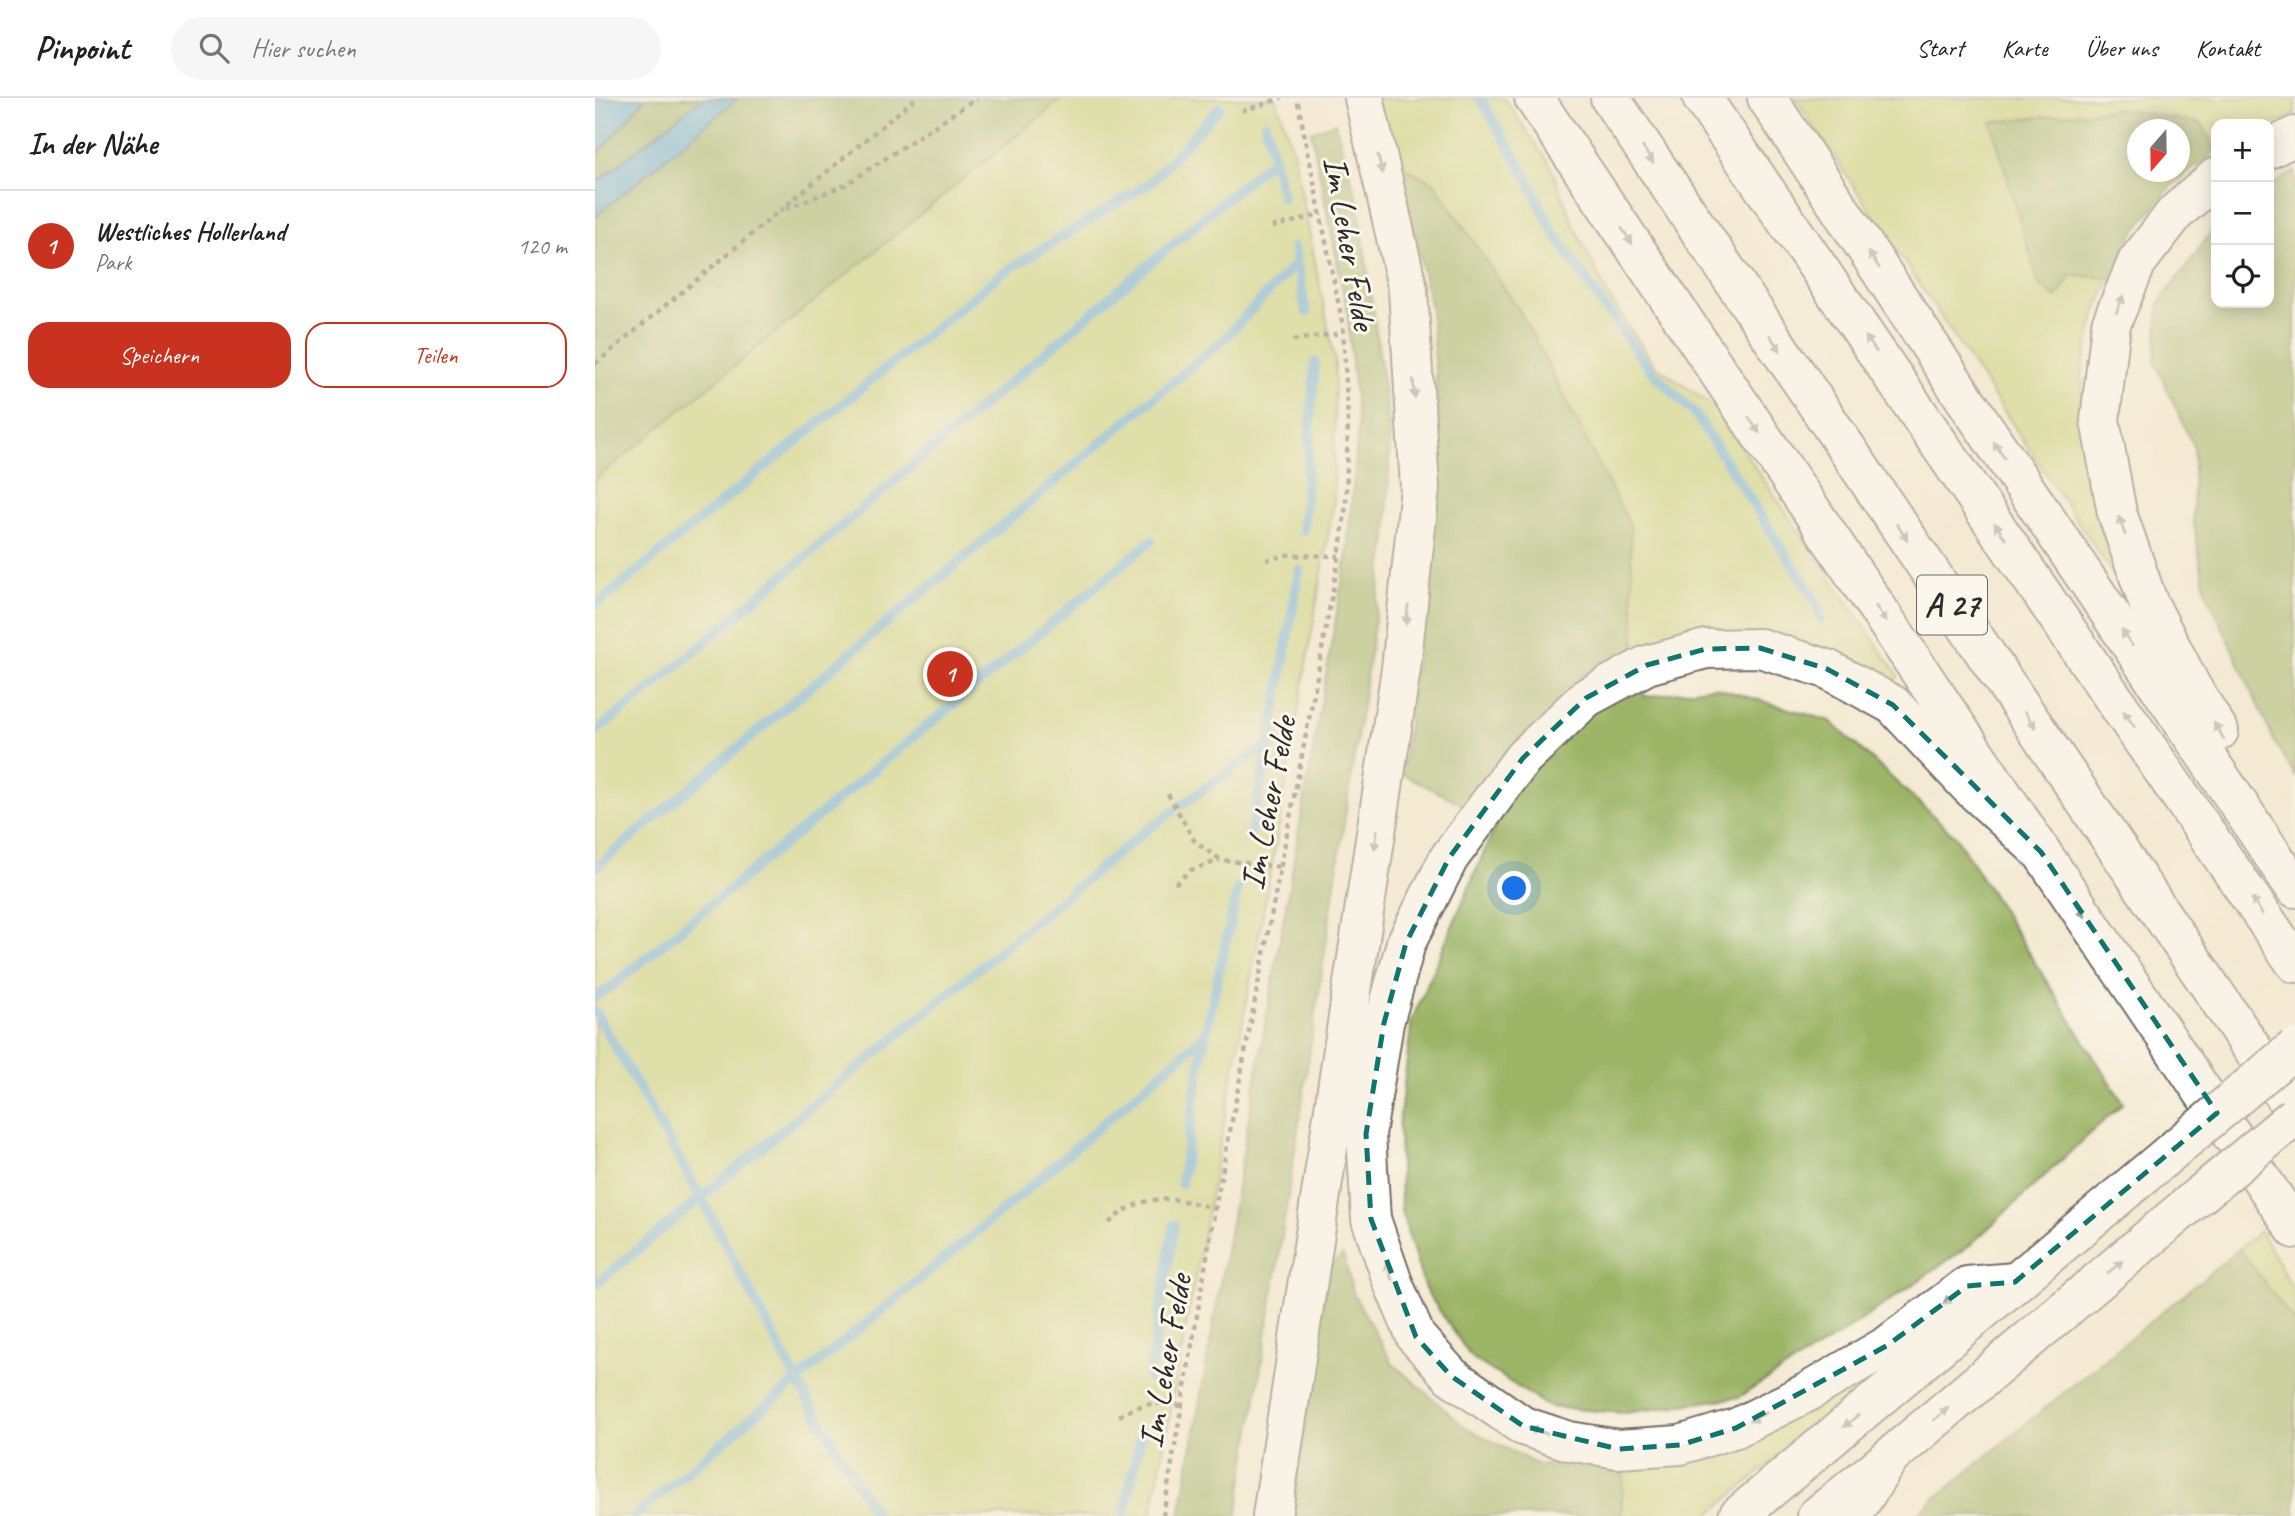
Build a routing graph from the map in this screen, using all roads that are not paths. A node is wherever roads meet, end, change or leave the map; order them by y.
1 (1364, 98) edge
2 (1534, 98) edge
3 (1610, 98) edge
4 (1702, 98) edge
5 (1767, 98) edge
6 (2295, 136) edge
7 (2274, 146) edge
8 (2211, 181) edge
9 (2261, 837) junction
10 (2041, 852) junction
11 (2295, 888) edge
12 (2295, 963) edge
13 (2295, 1048) edge
14 (2295, 1114) edge
15 (2295, 1229) edge
16 (2015, 1282) junction
17 (1889, 1458) junction
18 (1272, 1516) edge
19 (1738, 1516) edge
20 (1817, 1516) edge
21 (1851, 1516) edge

1 -> 18 highway
2 -> 10 highway
3 -> 14 highway, A 27
12 -> 4 highway, A 27
9 -> 5 highway
6 - 7 highway
9 -> 8 highway
9 - 11 highway
10 -> 15 highway
16 -> 10 highway
13 - 16 highway, bridge
17 -> 14 highway, bridge
16 -> 19 highway
17 - 20 highway
17 - 21 highway

